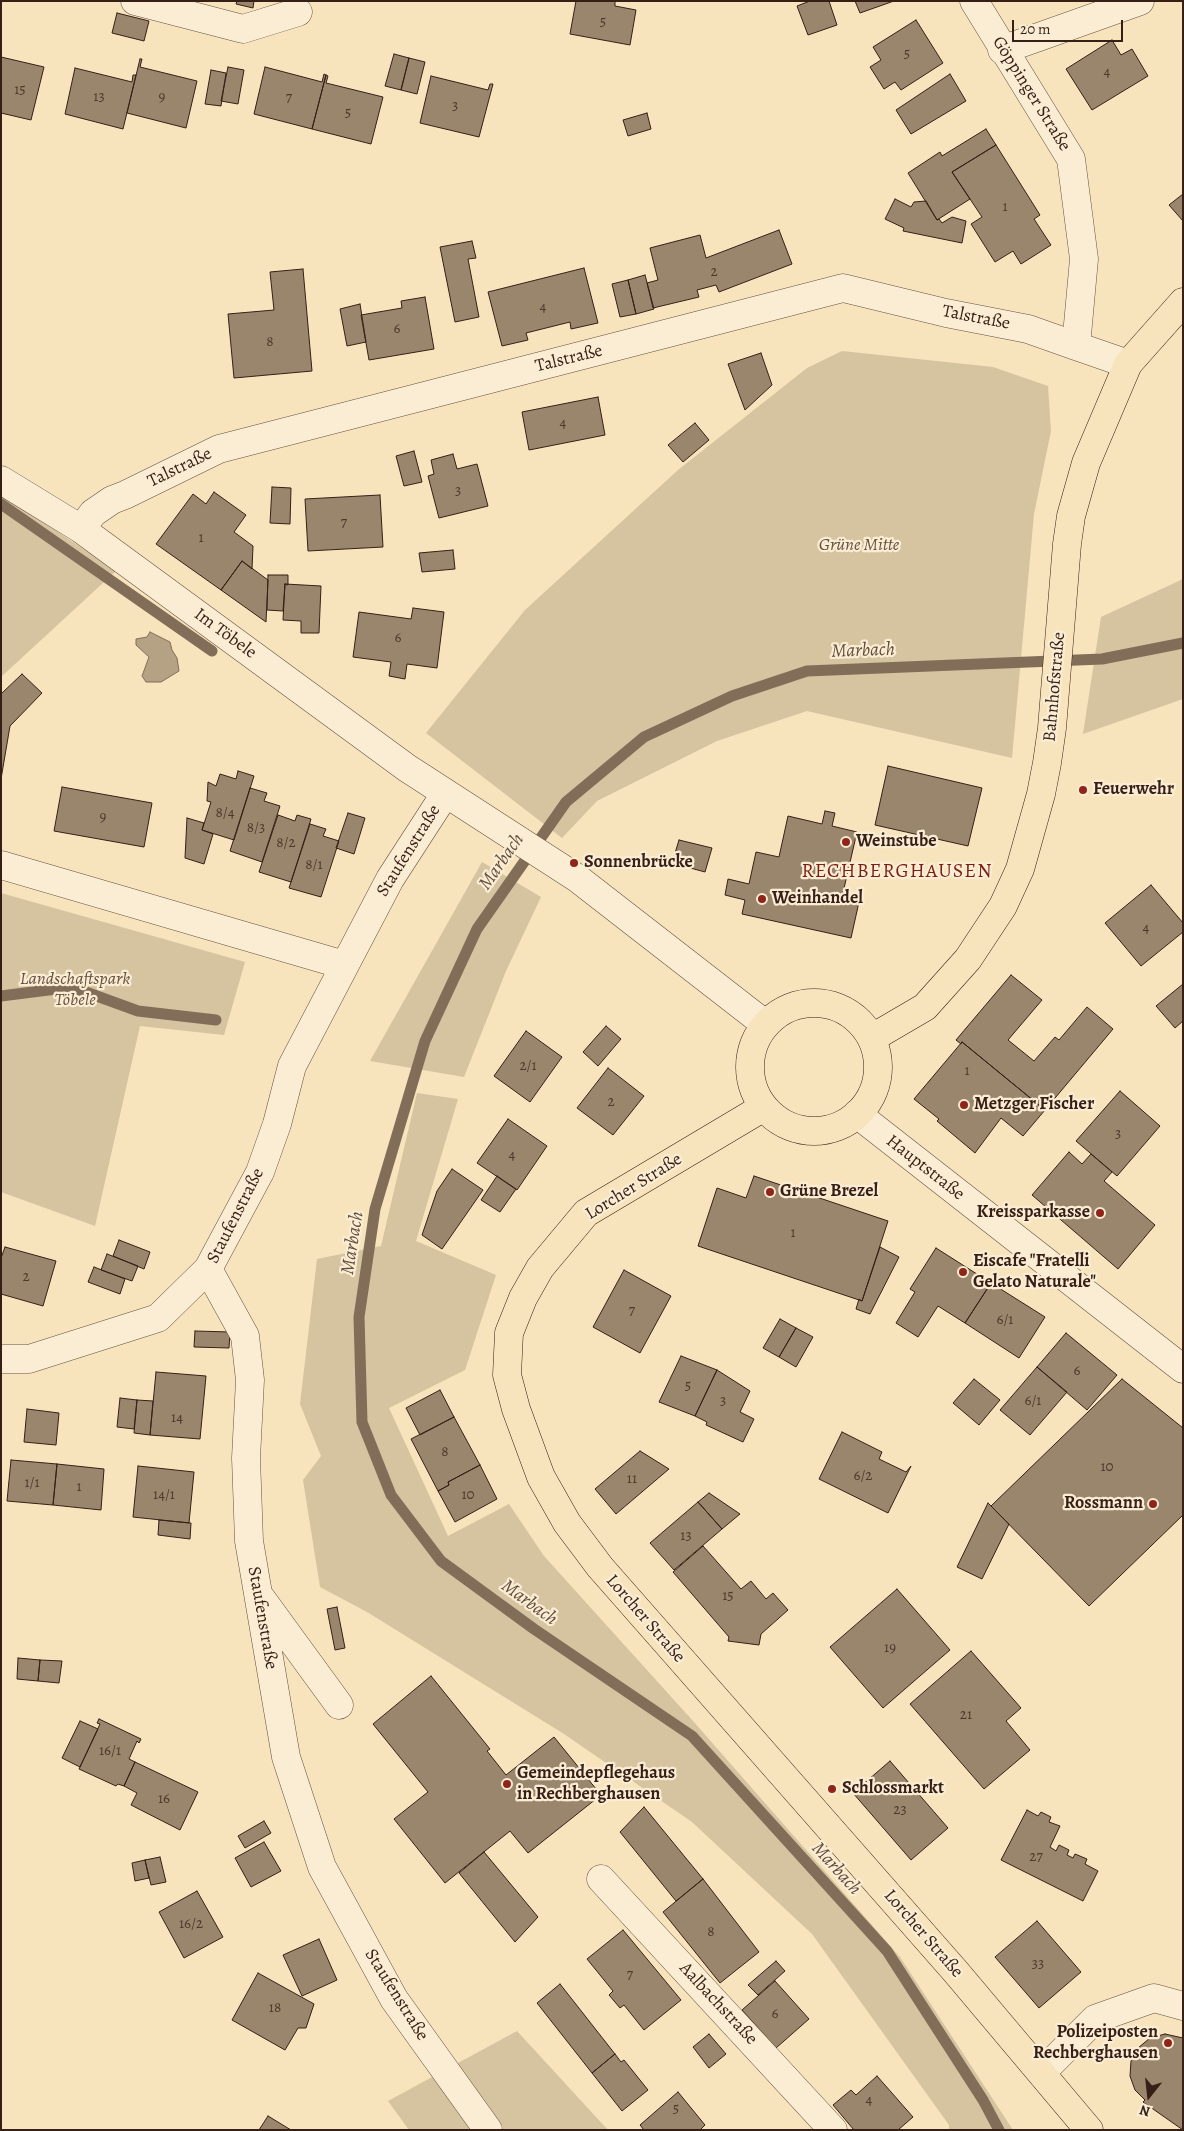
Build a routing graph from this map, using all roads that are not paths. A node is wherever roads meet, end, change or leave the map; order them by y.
1 (135, 1) edge
2 (974, 1) edge
3 (1140, 1) edge
4 (298, 12) dead end
5 (1002, 50) junction
6 (1183, 302) edge
7 (1076, 346) junction
8 (1128, 364) junction
9 (1, 480) edge
10 (81, 529) junction
11 (455, 800) junction
12 (1, 864) edge
13 (344, 965) junction
14 (766, 1024) junction
15 (872, 1038) junction
16 (764, 1107) junction
17 (857, 1114) junction
18 (208, 1269) junction
19 (1, 1359) edge
20 (1183, 1369) edge
21 (257, 1592) junction
22 (339, 1705) dead end
23 (601, 1880) dead end
24 (1183, 2006) edge
25 (1042, 2072) junction
26 (1082, 2127) edge
27 (488, 2130) edge
28 (833, 2130) edge

1 - 4 street
2 - 5 street, Göppinger Straße
3 - 5 street
5 - 7 street, Göppinger Straße
6 - 8 main road, Bahnhofstraße
7 - 8 street
7 - 10 street, Talstraße
8 - 15 main road, Bahnhofstraße
9 - 10 street, Im Töbele
10 - 11 street, Im Töbele
11 - 13 street, Staufenstraße
11 - 14 street, Staufenstraße
12 - 13 street
13 - 18 street, Staufenstraße
14 - 15 main road
14 - 16 main road
15 - 17 main road
16 - 17 main road
16 - 25 main road, Lorcher Straße
17 - 20 street, Hauptstraße
18 - 19 street
18 - 21 street, Staufenstraße
21 - 22 street
21 - 27 street, Staufenstraße
23 - 28 street, Aalbachstraße
24 - 25 street
25 - 26 main road, Lorcher Straße

